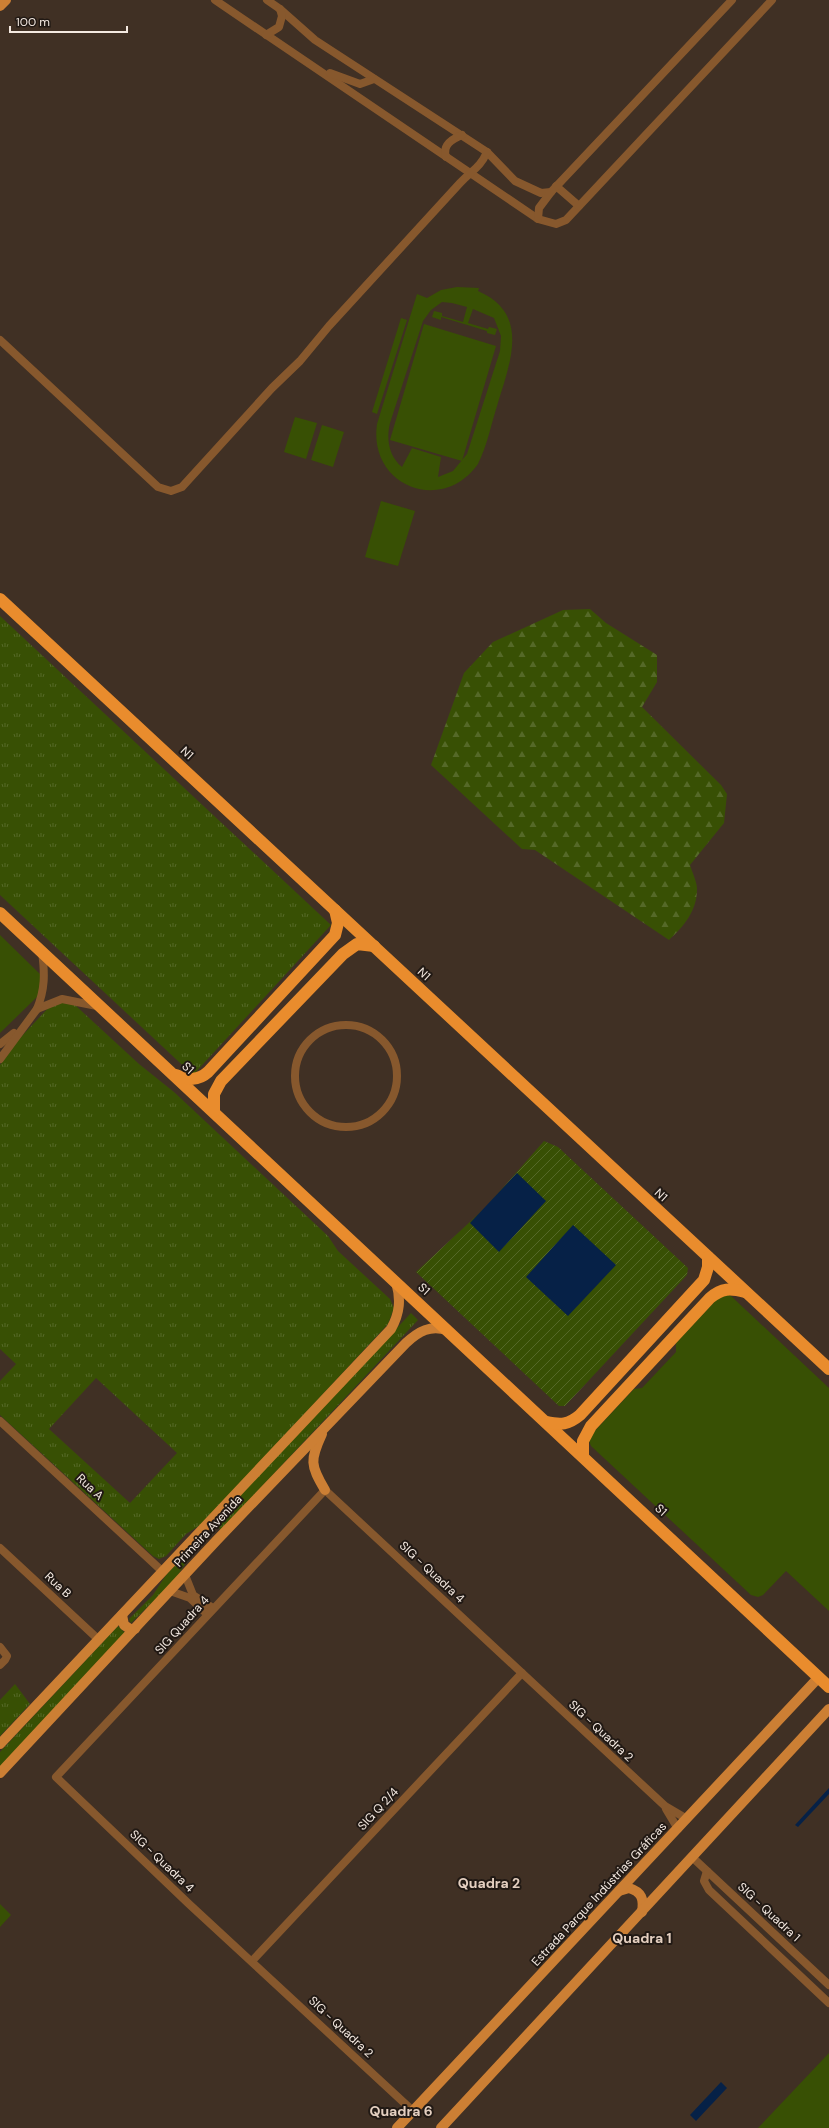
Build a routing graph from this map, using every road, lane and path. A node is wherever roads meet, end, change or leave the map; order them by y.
1 (6, 0) edge
2 (216, 0) edge
3 (267, 0) edge
4 (732, 0) edge
5 (772, 0) edge
6 (0, 6) edge
7 (280, 9) junction
8 (266, 35) junction
9 (316, 68) junction
10 (374, 79) junction
11 (462, 135) junction
12 (487, 152) junction
13 (446, 158) junction
14 (469, 173) junction
15 (556, 186) junction
16 (551, 192) junction
17 (579, 206) junction
18 (538, 219) junction
19 (0, 340) edge
20 (0, 599) edge
21 (335, 910) junction
22 (0, 913) edge
23 (374, 946) junction
24 (42, 952) junction
25 (99, 1006) junction
26 (37, 1009) junction
27 (23, 1027) junction
28 (380, 1038) joint
29 (0, 1044) edge
30 (0, 1058) edge
31 (175, 1075) junction
32 (214, 1111) junction
33 (708, 1257) junction
34 (396, 1282) junction
35 (745, 1292) junction
36 (448, 1330) junction
37 (829, 1369) edge
38 (0, 1421) edge
39 (546, 1422) junction
40 (327, 1424) junction
41 (583, 1456) junction
42 (325, 1490) junction
43 (204, 1528) junction
44 (217, 1540) junction
45 (0, 1548) edge
46 (162, 1571) junction
47 (185, 1576) junction
48 (170, 1591) junction
49 (199, 1605) junction
50 (210, 1611) junction
51 (122, 1615) junction
52 (196, 1627) junction
53 (135, 1629) junction
54 (99, 1640) junction
55 (0, 1647) edge
56 (0, 1665) edge
57 (522, 1673) junction
58 (819, 1677) junction
59 (829, 1687) edge
60 (829, 1708) edge
61 (0, 1744) edge
62 (0, 1773) edge
63 (56, 1776) joint
64 (665, 1806) junction
65 (687, 1819) junction
66 (678, 1829) junction
67 (692, 1857) junction
68 (707, 1870) junction
69 (620, 1891) junction
70 (642, 1912) junction
71 (252, 1961) junction
72 (829, 1985) edge
73 (829, 2003) edge
74 (414, 2111) junction
75 (397, 2128) edge
76 (441, 2128) edge

1 - 6 main road
2 - 8 street
3 - 7 street
4 - 15 street
5 - 17 street
7 - 8 street
7 - 10 street
8 - 9 street
9 - 10 street
9 - 13 street
10 - 11 street
11 - 12 street
11 - 13 street
12 - 14 street
12 - 16 street
13 - 14 street
14 - 18 street
14 - 19 street
15 - 16 street
15 - 17 street
16 - 18 street
17 - 18 street
20 - 21 highway, N1
21 - 23 highway, N1
21 - 31 highway
22 - 24 highway, S1
23 - 32 highway
23 - 33 highway, N1
24 - 25 highway, S1
24 - 26 street
25 - 26 street
25 - 31 highway, S1
26 - 27 street
27 - 29 street
27 - 30 street
28 - 28 street
31 - 32 highway, S1
32 - 34 highway, S1
33 - 35 highway, N1
33 - 39 highway
34 - 36 highway, S1
34 - 43 main road, Primeira Avenida
35 - 37 highway, N1
35 - 41 highway
36 - 39 highway, S1
36 - 40 main road, Primeira Avenida
38 - 46 street, Rua A
39 - 41 highway, S1
40 - 42 main road
40 - 44 main road, Primeira Avenida
41 - 58 highway, S1
42 - 50 street, SIG Quadra 4
42 - 57 street, SIG - Quadra 4
43 - 44 main road
43 - 46 main road, Primeira Avenida
44 - 47 main road, Primeira Avenida
45 - 54 street, Rua B
46 - 51 main road, Primeira Avenida
47 - 48 main road, Primeira Avenida
47 - 50 street
48 - 49 street
48 - 53 main road, Primeira Avenida
49 - 50 street
49 - 52 street
50 - 52 street, SIG Quadra 4
51 - 53 main road
51 - 54 main road, Primeira Avenida
52 - 63 street, SIG Quadra 4
53 - 62 main road, Primeira Avenida
54 - 61 main road, Primeira Avenida
55 - 56 street
57 - 64 street, SIG - Quadra 2
57 - 71 street, SIG Q 2/4
58 - 59 highway, S1
58 - 65 main road, Estrada Parque Indústrias Gráficas
60 - 67 main road
63 - 71 street, SIG - Quadra 4
64 - 65 street, SIG - Quadra 2
64 - 66 street, SIG - Quadra 2
65 - 66 main road, Estrada Parque Indústrias Gráficas
66 - 69 main road, Estrada Parque Indústrias Gráficas
67 - 68 street, SIG - Quadra 1
67 - 70 main road
68 - 72 street, SIG - Quadra 1
68 - 73 street
69 - 70 main road
69 - 74 main road, Estrada Parque Indústrias Gráficas
70 - 76 main road
71 - 74 street, SIG - Quadra 2
74 - 75 main road, Estrada Parque Indústrias Gráficas

